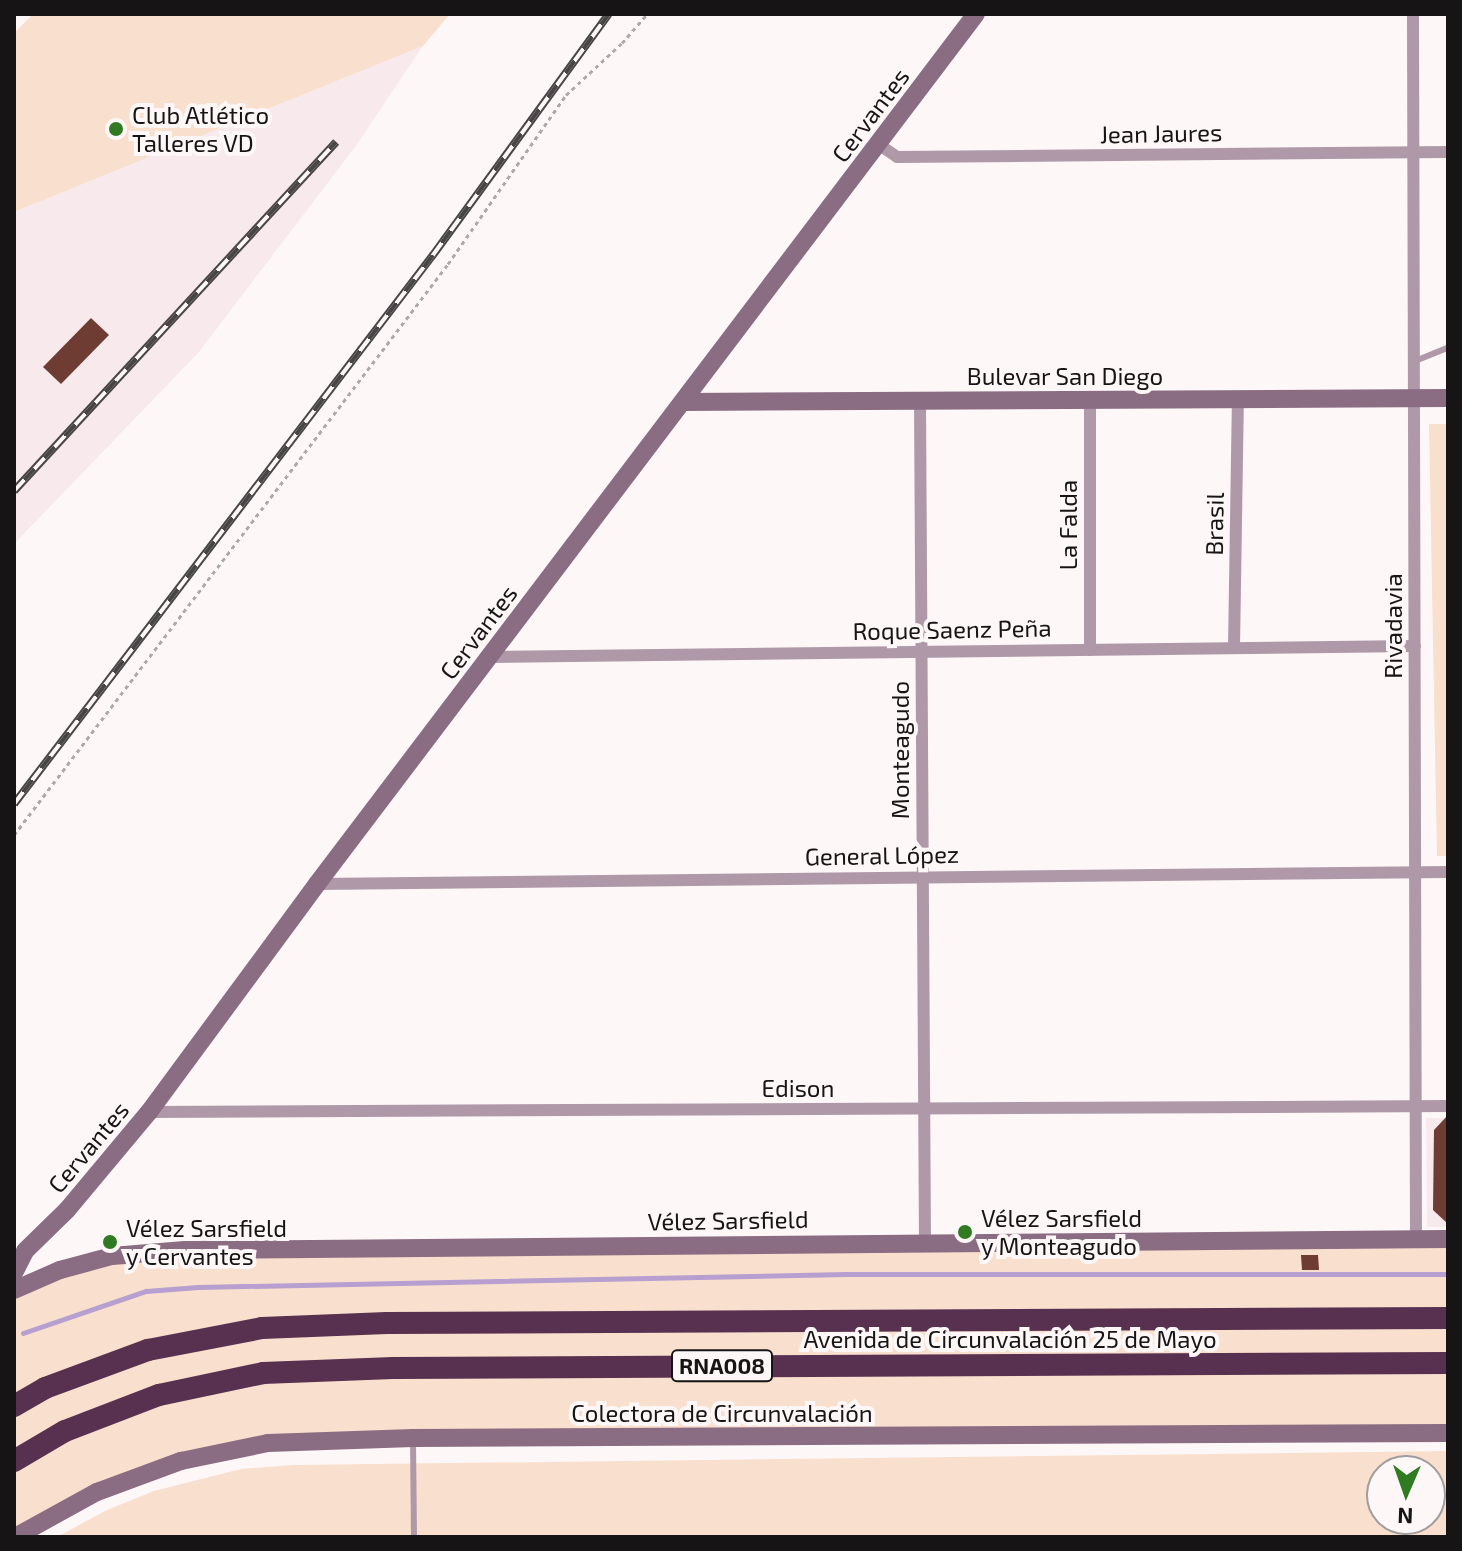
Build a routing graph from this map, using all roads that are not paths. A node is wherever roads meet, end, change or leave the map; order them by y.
1 (976, 14) edge
2 (1413, 14) edge
3 (878, 144) junction
4 (1448, 152) edge
5 (1414, 153) junction
6 (1448, 348) edge
7 (1414, 361) junction
8 (1448, 398) edge
9 (1414, 399) junction
10 (1090, 400) junction
11 (1238, 400) junction
12 (920, 401) junction
13 (683, 402) junction
14 (1415, 646) junction
15 (1234, 648) junction
16 (1090, 650) junction
17 (922, 652) junction
18 (489, 657) junction
19 (1448, 872) edge
20 (1415, 873) junction
21 (923, 876) junction
22 (317, 884) junction
23 (1415, 1106) junction
24 (1448, 1106) edge
25 (924, 1109) junction
26 (149, 1112) junction
27 (1416, 1238) junction
28 (1448, 1239) edge
29 (925, 1242) junction
30 (14, 1273) edge
31 (14, 1290) edge
32 (1448, 1318) edge
33 (1448, 1363) edge
34 (14, 1406) edge
35 (1448, 1433) edge
36 (413, 1438) junction
37 (14, 1461) edge
38 (15, 1537) edge
39 (414, 1537) edge

1 - 3 main road, Cervantes
2 - 5 street, Rivadavia
3 - 5 street, Jean Jaures
3 - 13 main road, Cervantes
4 - 5 street, Jean Jaures
5 - 7 street, Rivadavia
6 - 7 lane
7 - 9 street, Rivadavia
8 - 9 main road, Bulevar San Diego
9 - 11 main road, Bulevar San Diego
9 - 14 street, Rivadavia
10 - 11 main road, Bulevar San Diego
10 - 12 main road, Bulevar San Diego
10 - 16 street, La Falda
11 - 15 street, Brasil
12 - 13 main road, Bulevar San Diego
12 - 17 street, Monteagudo
13 - 18 main road, Cervantes
14 - 15 street, Roque Saenz Peña
14 - 20 street, Rivadavia
15 - 16 street, Roque Saenz Peña
16 - 17 street, Roque Saenz Peña
17 - 18 street, Roque Saenz Peña
17 - 21 street, Monteagudo
18 - 22 main road, Cervantes
19 - 20 street, General López
20 - 21 street, General López
20 - 23 street, Rivadavia
21 - 22 street, General López
21 - 25 street, Monteagudo
22 - 26 main road, Cervantes
23 - 24 street, Edison
23 - 25 street, Edison
23 - 27 street, Rivadavia
25 - 26 street, Edison
25 - 29 street, Monteagudo
26 - 30 main road, Cervantes
27 - 28 main road, Vélez Sarsfield
27 - 29 main road, Vélez Sarsfield
29 - 31 main road, Vélez Sarsfield
32 - 34 highway, Avenida de Circunvalación 25 de Mayo / RNA008
33 - 37 highway, Avenida de Circunvalación 25 de Mayo / RNA008
35 - 36 main road, Colectora de Circunvalación
36 - 38 main road, Colectora de Circunvalación
36 - 39 lane

